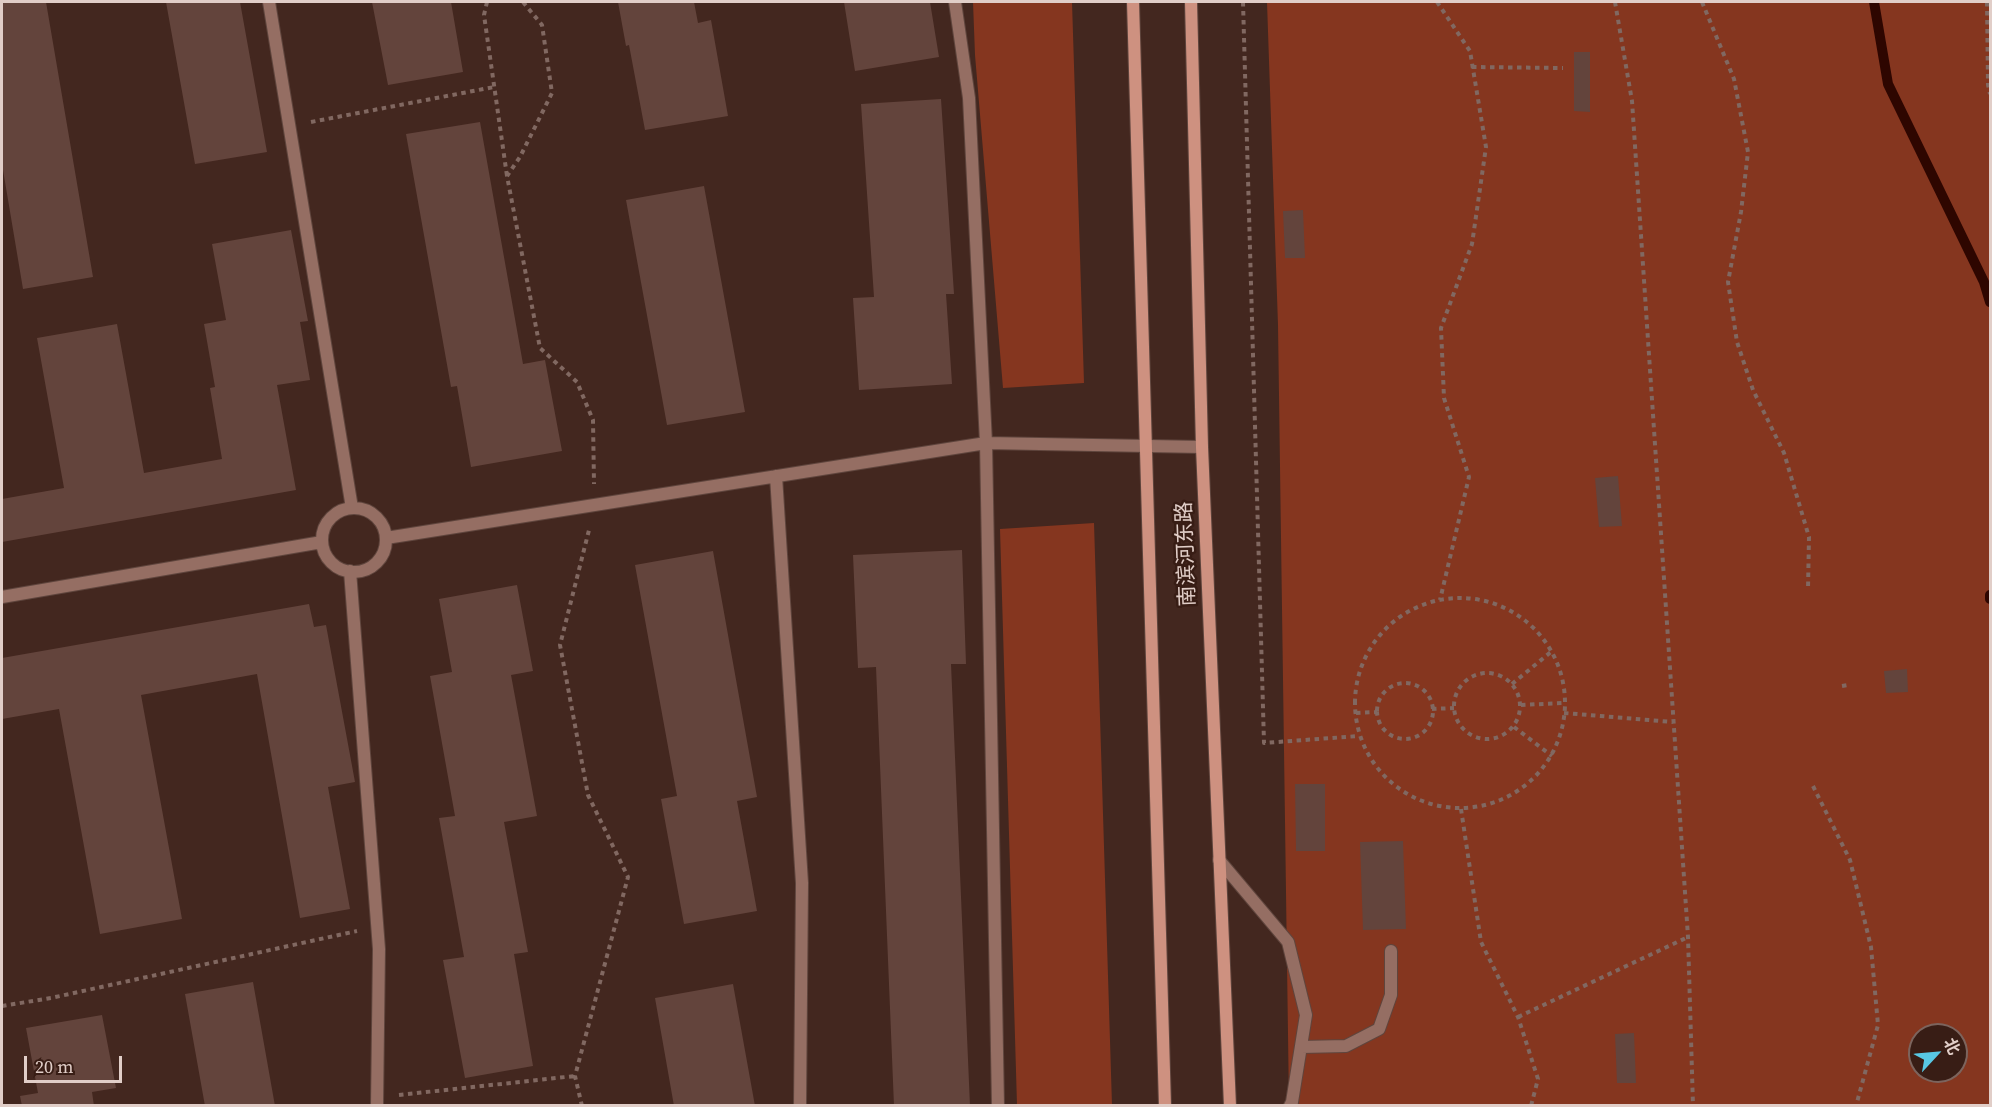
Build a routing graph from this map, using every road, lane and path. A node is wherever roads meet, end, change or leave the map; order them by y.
1 (269, 2) edge
2 (488, 2) edge
3 (524, 2) edge
4 (955, 2) edge
5 (1133, 2) edge
6 (1191, 2) edge
7 (1243, 2) edge
8 (1437, 2) edge
9 (1615, 2) edge
10 (1702, 2) edge
11 (1987, 2) edge
12 (1472, 67) junction
13 (1563, 68) dead end
14 (494, 87) junction
15 (1990, 94) edge
16 (290, 126) junction
17 (507, 176) junction
18 (986, 443) junction
19 (1145, 446) junction
20 (1202, 447) junction
21 (776, 476) junction
22 (595, 505) junction
23 (352, 508) junction
24 (386, 538) junction
25 (322, 542) junction
26 (350, 571) junction
27 (1808, 589) dead end
28 (2, 597) edge
29 (1440, 600) junction
30 (1552, 651) junction
31 (1512, 684) junction
32 (1848, 685) dead end
33 (1842, 686) dead end
34 (1564, 703) junction
35 (1521, 705) junction
36 (1454, 708) junction
37 (1432, 709) junction
38 (1377, 712) junction
39 (1356, 713) junction
40 (1564, 713) junction
41 (1673, 722) junction
42 (1514, 727) junction
43 (1359, 736) junction
44 (1552, 756) junction
45 (1813, 786) dead end
46 (1461, 809) junction
47 (1219, 860) junction
48 (378, 927) junction
49 (1688, 937) junction
50 (1391, 951) dead end
51 (2, 1006) edge
52 (1518, 1017) junction
53 (1301, 1047) junction
54 (575, 1076) junction
55 (377, 1101) edge
56 (582, 1106) edge
57 (800, 1106) edge
58 (998, 1106) edge
59 (1166, 1106) edge
60 (1230, 1106) edge
61 (1290, 1106) edge
62 (1531, 1106) edge
63 (1693, 1106) edge
64 (1856, 1106) edge

1 - 16 street
2 - 14 path
3 - 17 path
4 - 18 street
5 - 19 main road, 南滨河东路
6 - 20 main road, 南滨河东路
7 - 43 path
8 - 12 path
9 - 41 path
10 - 27 path
11 - 15 path
12 - 13 path
12 - 29 path
14 - 16 path
14 - 17 path
16 - 23 street
17 - 22 path
18 - 19 street
18 - 21 street
18 - 58 street
19 - 20 street
19 - 59 main road, 南滨河东路
20 - 47 main road, 南滨河东路
21 - 22 street
21 - 57 street
22 - 24 street
22 - 54 path
23 - 24 street
23 - 25 street
24 - 26 street
25 - 26 street
25 - 28 street
26 - 48 street
29 - 30 path
29 - 39 path
30 - 31 path
30 - 34 path
31 - 35 path
31 - 36 path
32 - 33 path
34 - 35 path
34 - 40 path
35 - 42 path
36 - 37 path
36 - 42 path
37 - 38 path
37 - 38 path
38 - 39 path
39 - 43 path
40 - 41 path
40 - 44 path
41 - 49 path
42 - 44 path
43 - 46 path
44 - 46 path
45 - 64 path
46 - 52 path
47 - 53 street
47 - 60 main road, 南滨河东路
48 - 51 path
48 - 55 street
49 - 52 path
49 - 63 path
50 - 53 street
52 - 62 path
53 - 61 street
54 - 55 path
54 - 56 path

